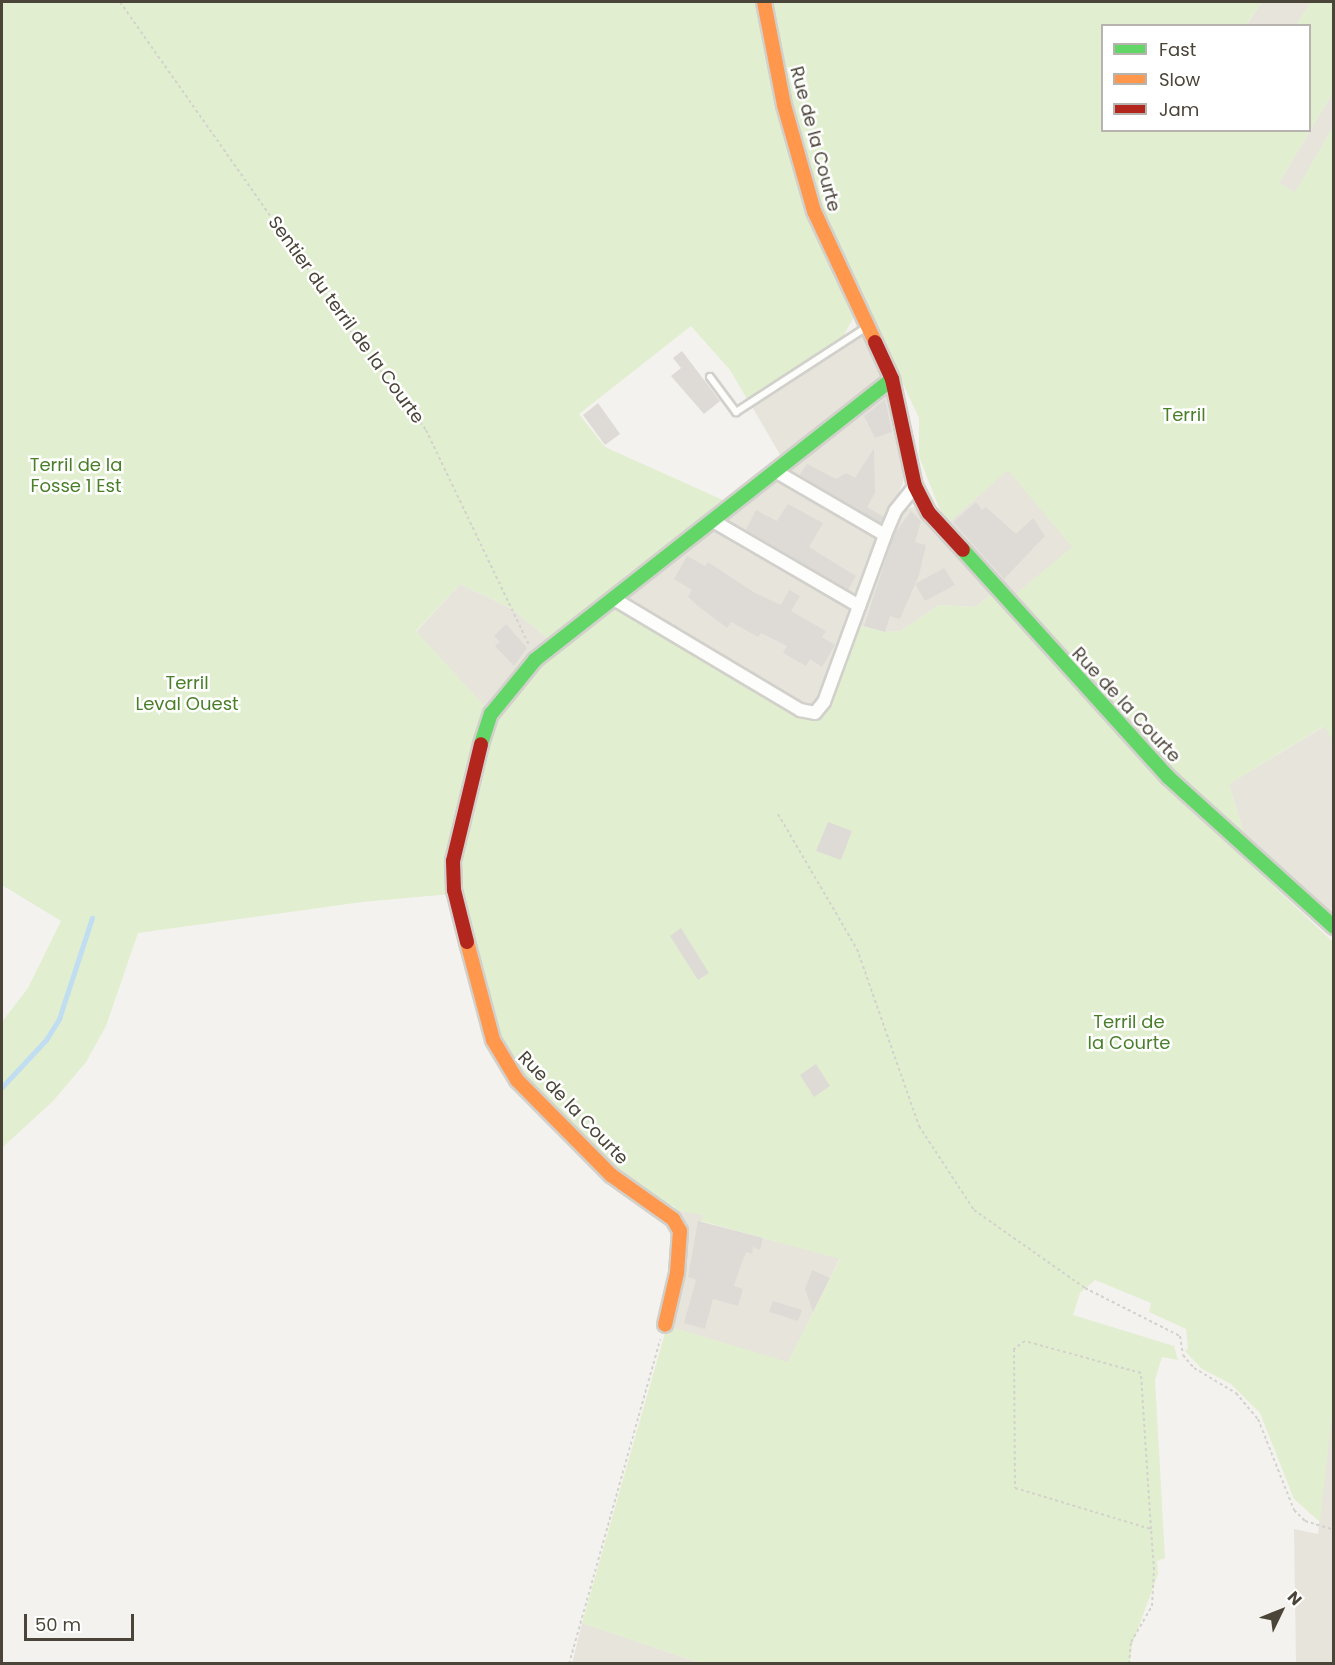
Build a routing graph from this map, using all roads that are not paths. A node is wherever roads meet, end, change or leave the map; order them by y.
1 (764, 2) edge
2 (867, 327) junction
3 (710, 377) dead end
4 (892, 379) junction
5 (775, 471) junction
6 (915, 486) junction
7 (713, 521) junction
8 (885, 535) junction
9 (614, 599) junction
10 (859, 606) junction
11 (1334, 927) edge
12 (665, 1325) road end

1 - 2 street, Rue de la Courte
2 - 3 lane
2 - 4 street, Rue de la Courte
4 - 5 street, Rue de la Courte
4 - 6 street, Rue de la Courte
5 - 7 street, Rue de la Courte
5 - 8 street
6 - 8 street
6 - 11 street, Rue de la Courte
7 - 9 street, Rue de la Courte
7 - 10 street
8 - 10 street
9 - 10 street
9 - 12 street, Rue de la Courte

